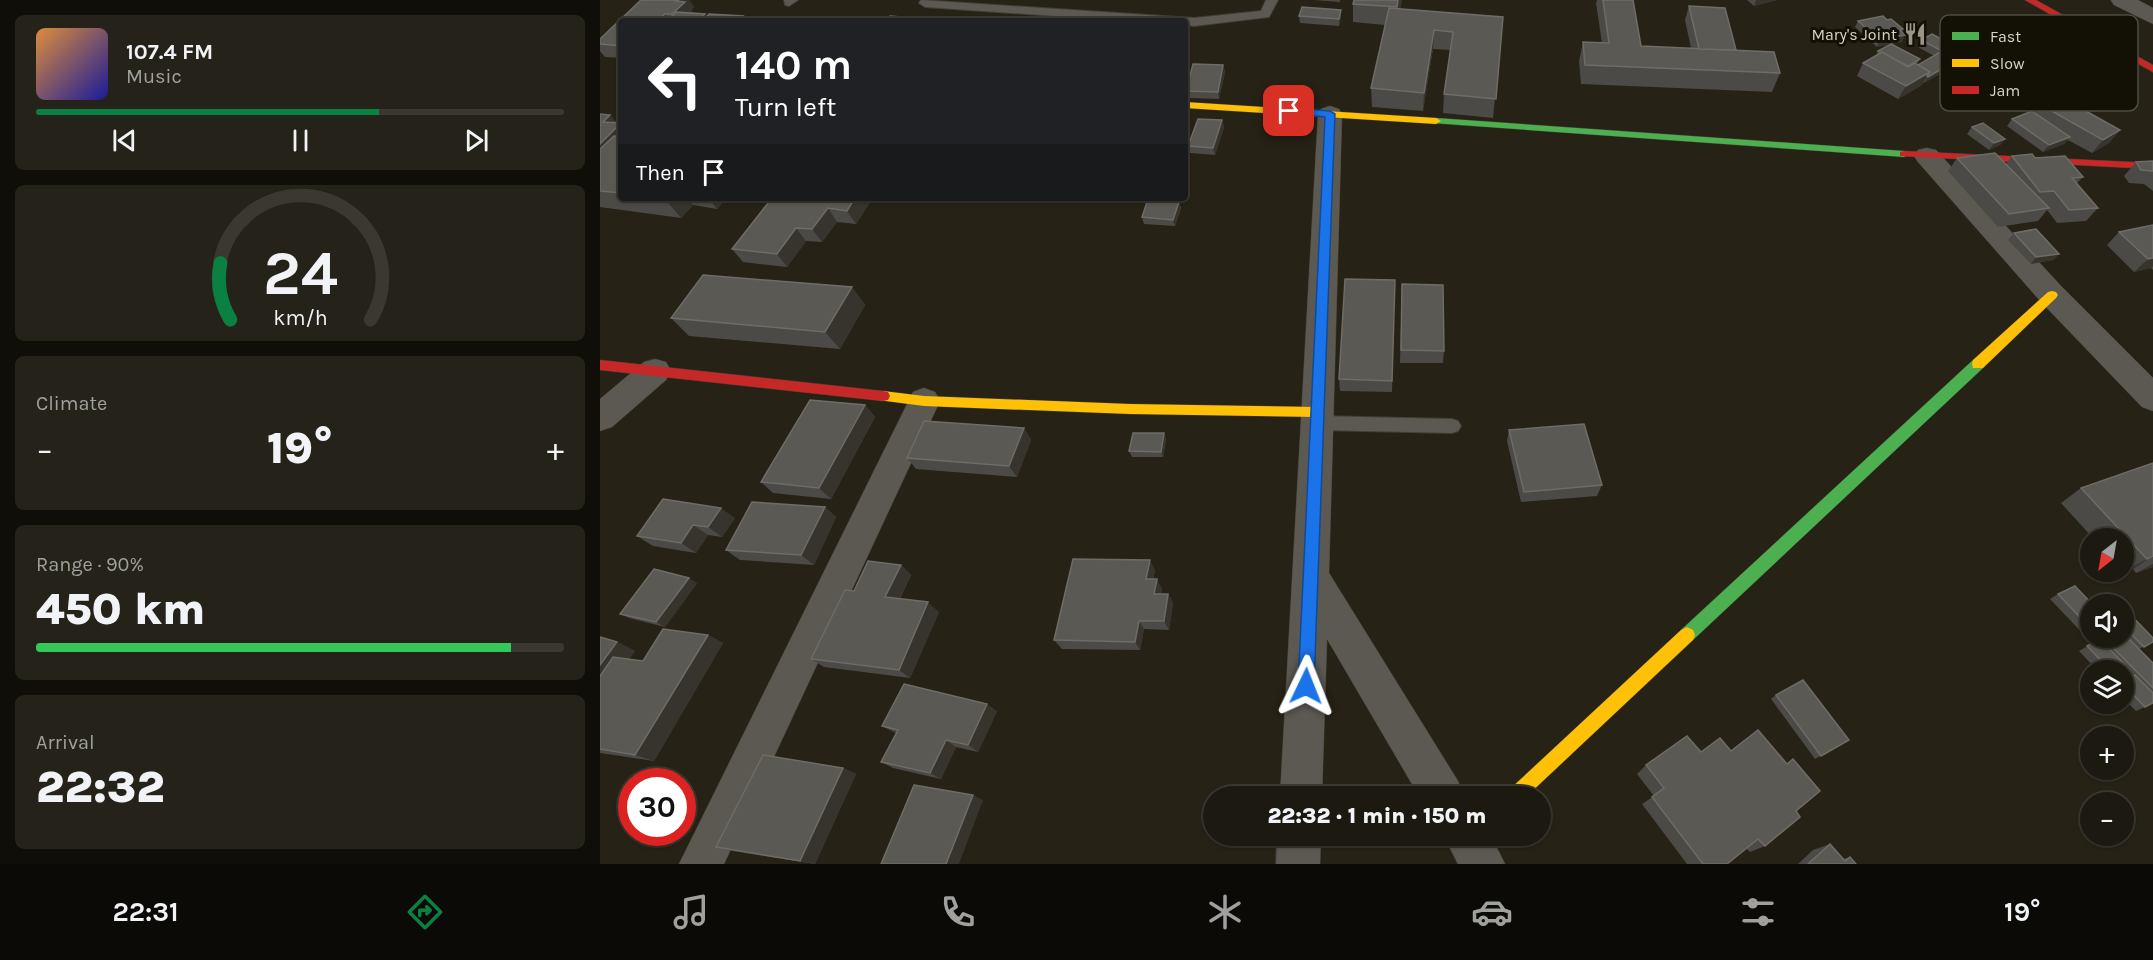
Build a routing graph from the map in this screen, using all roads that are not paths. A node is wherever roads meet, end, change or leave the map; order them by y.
1 (927, 0) edge
2 (1272, 0) edge
3 (2029, 0) edge
4 (2127, 1) edge
5 (2056, 15) edge
6 (2153, 17) edge
7 (1137, 18) edge
8 (1188, 22) edge
9 (2138, 61) edge
10 (2153, 69) edge
11 (1188, 105) edge
12 (1330, 114) junction
13 (1927, 156) junction
14 (2153, 166) edge
15 (2052, 295) junction
16 (600, 365) edge
17 (655, 371) junction
18 (2153, 398) edge
19 (924, 400) junction
20 (1317, 417) junction
21 (600, 418) edge
22 (1452, 426) dead end
23 (1310, 576) junction
24 (1301, 786) edge
25 (1437, 786) edge
26 (1526, 786) edge
27 (1299, 846) edge
28 (701, 864) edge
29 (1298, 864) edge

1 - 7 lane
2 - 8 lane
3 - 5 main road
4 - 6 street
9 - 10 main road
11 - 12 main road
12 - 13 main road
12 - 20 street
13 - 14 main road
13 - 15 street
15 - 18 street
15 - 26 main road
16 - 17 main road
17 - 19 main road
17 - 21 street
19 - 20 main road
19 - 28 street
20 - 22 lane
20 - 23 street
23 - 24 street
23 - 25 street
27 - 29 street

